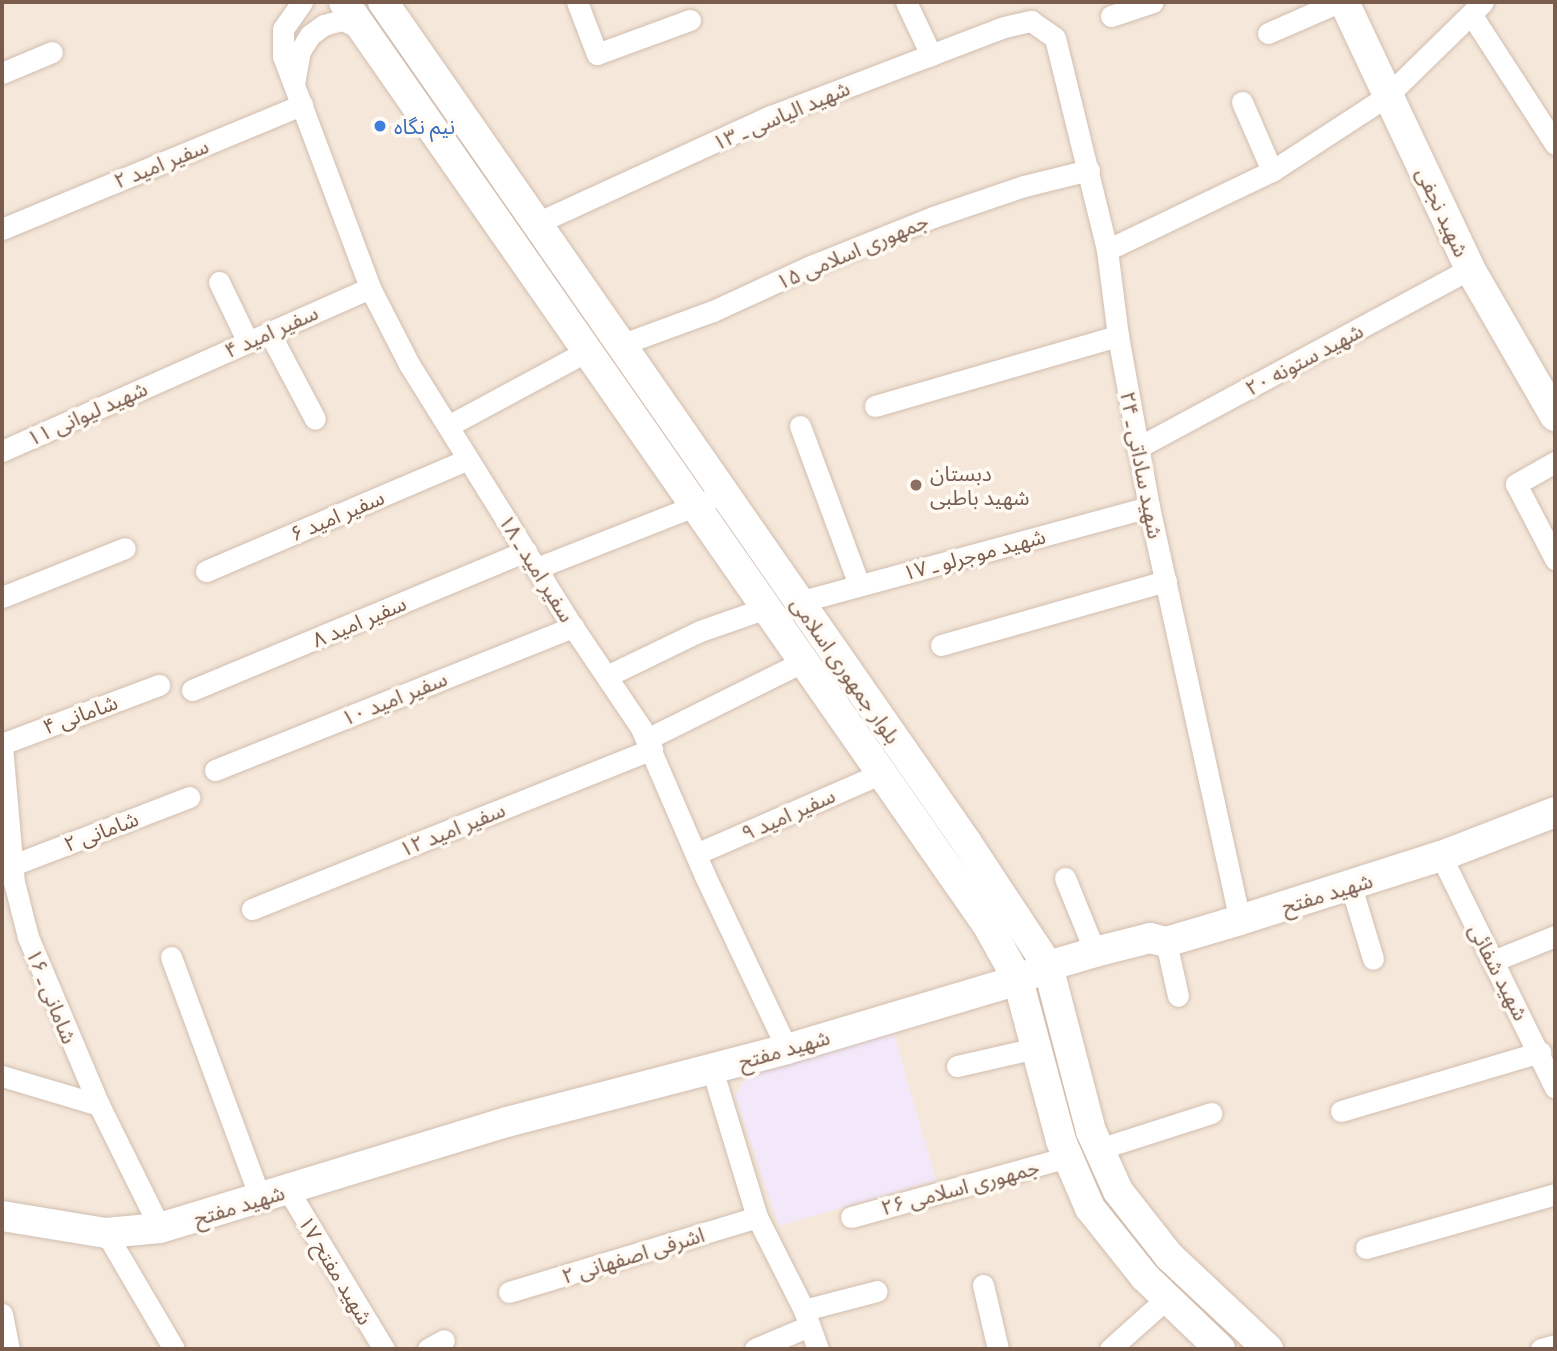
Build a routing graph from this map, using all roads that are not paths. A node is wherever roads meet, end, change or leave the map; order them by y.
1 (302, 2) edge
2 (344, 2) edge
3 (383, 2) edge
4 (577, 2) edge
5 (906, 2) edge
6 (1153, 2) edge
7 (1341, 2) edge
8 (1477, 8) edge
9 (1111, 16) dead end
10 (690, 20) dead end
11 (1031, 21) joint
12 (363, 30) junction
13 (1268, 33) dead end
14 (52, 52) dead end
15 (931, 55) junction
16 (2, 73) edge
17 (436, 79) junction
18 (294, 84) junction
19 (407, 95) junction
20 (1387, 96) junction
21 (1242, 102) dead end
22 (302, 105) junction
23 (1555, 144) edge
24 (1088, 170) junction
25 (1272, 171) junction
26 (537, 223) junction
27 (11, 225) edge
28 (1107, 250) junction
29 (1470, 269) junction
30 (219, 282) dead end
31 (370, 288) junction
32 (269, 332) junction
33 (1118, 336) junction
34 (248, 342) junction
35 (620, 345) junction
36 (587, 351) junction
37 (172, 375) joint
38 (874, 406) dead end
39 (1555, 416) edge
40 (315, 419) dead end
41 (448, 426) junction
42 (800, 426) dead end
43 (1137, 448) junction
44 (2, 450) edge
45 (468, 459) junction
46 (1555, 462) edge
47 (723, 493) junction
48 (1149, 507) junction
49 (696, 508) junction
50 (125, 548) dead end
51 (531, 559) junction
52 (1555, 559) edge
53 (206, 571) dead end
54 (1166, 581) junction
55 (859, 585) junction
56 (2, 597) edge
57 (799, 601) junction
58 (766, 608) junction
59 (573, 626) junction
60 (941, 645) dead end
61 (802, 662) junction
62 (607, 676) junction
63 (159, 685) dead end
64 (192, 690) dead end
65 (650, 744) junction
66 (2, 745) edge
67 (215, 770) dead end
68 (880, 774) junction
69 (4, 788) edge
70 (189, 797) dead end
71 (1555, 812) edge
72 (696, 854) junction
73 (1441, 856) junction
74 (10, 878) edge
75 (1065, 878) dead end
76 (1350, 886) junction
77 (252, 909) dead end
78 (1240, 920) junction
79 (1555, 936) edge
80 (1166, 942) junction
81 (1095, 952) junction
82 (171, 957) dead end
83 (1373, 958) dead end
84 (1493, 961) junction
85 (1050, 975) junction
86 (1018, 980) junction
87 (1178, 996) dead end
88 (1036, 1048) junction
89 (787, 1049) junction
90 (1540, 1052) junction
91 (957, 1066) dead end
92 (712, 1069) junction
93 (2, 1076) edge
94 (1555, 1088) edge
95 (99, 1105) junction
96 (1340, 1111) dead end
97 (1211, 1113) dead end
98 (1099, 1149) junction
99 (1068, 1157) junction
100 (288, 1190) junction
101 (1555, 1194) edge
102 (260, 1198) junction
103 (2, 1216) edge
104 (757, 1217) junction
105 (852, 1217) dead end
106 (160, 1228) junction
107 (106, 1233) junction
108 (1366, 1248) dead end
109 (984, 1285) dead end
110 (877, 1291) dead end
111 (509, 1292) dead end
112 (1167, 1298) junction
113 (2, 1314) edge
114 (807, 1318) junction
115 (1555, 1345) edge
116 (1265, 1348) edge
117 (9, 1349) edge
118 (174, 1349) edge
119 (384, 1349) edge
120 (755, 1349) edge
121 (818, 1349) edge
122 (998, 1349) edge
123 (1110, 1349) edge
124 (1220, 1349) edge
125 (1541, 1349) edge

1 - 18 street, سفیر امید ـ ۱۸
2 - 12 main road, بلوار جمهوری اسلامی
3 - 17 main road, بلوار جمهوری اسلامی
4 - 10 street
5 - 15 street
6 - 9 street
7 - 13 street
7 - 20 main road, شهید نجفی
8 - 20 street
8 - 23 street
11 - 15 street, شهید الیاسی ـ ۱۳
11 - 24 street, شهید ساداتی ـ ۲۴
12 - 18 street
12 - 19 main road, بلوار جمهوری اسلامی
14 - 16 street
15 - 26 street, شهید الیاسی ـ ۱۳
17 - 19 main road
17 - 26 main road, بلوار جمهوری اسلامی
18 - 22 street, سفیر امید ـ ۱۸
19 - 36 main road, بلوار جمهوری اسلامی
20 - 25 street
20 - 29 main road, شهید نجفی
21 - 25 street
22 - 27 street, سفیر امید ۲
22 - 31 street, سفیر امید ـ ۱۸
24 - 28 street, شهید ساداتی ـ ۲۴
24 - 35 street, جمهوری اسلامی ۱۵
25 - 28 street
26 - 35 main road, بلوار جمهوری اسلامی
28 - 33 street, شهید ساداتی ـ ۲۴
29 - 39 main road, شهید نجفی
29 - 43 street, شهید ستونه ۲۰
30 - 34 street
31 - 32 street, سفیر امید ۴
31 - 41 street, سفیر امید ـ ۱۸
32 - 34 street, سفیر امید ۴
32 - 40 street
33 - 38 street
33 - 43 street, شهید ساداتی ـ ۲۴
34 - 37 street, سفیر امید ۴
35 - 47 main road, بلوار جمهوری اسلامی
36 - 41 street
36 - 49 main road, بلوار جمهوری اسلامی
37 - 44 street, شهید لیوانی ۱۱
41 - 45 street, سفیر امید ـ ۱۸
42 - 55 street
43 - 48 street, شهید ساداتی ـ ۲۴
45 - 51 street, سفیر امید ـ ۱۸
45 - 53 street, سفیر امید ۶
46 - 52 street
47 - 49 street, سفیر امید ۸
47 - 57 main road, بلوار جمهوری اسلامی
48 - 54 street, شهید ساداتی ـ ۲۴
48 - 55 street, شهید موجرلو ـ ۱۷
49 - 51 street, سفیر امید ۸
49 - 58 main road, بلوار جمهوری اسلامی
50 - 56 street
51 - 59 street, سفیر امید ـ ۱۸
51 - 64 street, سفیر امید ۸
54 - 60 street
54 - 78 street, شهید ساداتی ـ ۲۴
55 - 57 street, شهید موجرلو ـ ۱۷
57 - 85 main road, بلوار جمهوری اسلامی
58 - 61 main road, بلوار جمهوری اسلامی
58 - 62 street
59 - 62 street, سفیر امید ـ ۱۸
59 - 67 street, سفیر امید ۱۰
61 - 65 street, سفیر امید ۱۲
61 - 68 main road, بلوار جمهوری اسلامی
62 - 65 street, سفیر امید ـ ۱۸
63 - 66 street, شامانی ۴
65 - 72 street, سفیر امید ـ ۱۸
65 - 77 street, سفیر امید ۱۲
66 - 69 street, شامانی ـ ۱۶
68 - 72 street, سفیر امید ۹
68 - 86 main road, بلوار جمهوری اسلامی
69 - 74 street, شامانی ـ ۱۶
70 - 74 street, شامانی ۲
71 - 73 main road, شهید مفتح
72 - 89 street, سفیر امید ـ ۱۸
73 - 76 main road, شهید مفتح
73 - 84 street, شهید شفائی
74 - 95 street, شامانی ـ ۱۶
75 - 81 street
76 - 78 main road, شهید مفتح
76 - 83 street
78 - 80 main road, شهید مفتح
79 - 84 street
80 - 81 main road, شهید مفتح
80 - 85 main road
80 - 87 street
81 - 85 main road, شهید مفتح
82 - 102 street
84 - 90 street, شهید شفائی
85 - 86 main road, شهید مفتح
85 - 98 main road, بلوار جمهوری اسلامی
86 - 88 main road, بلوار جمهوری اسلامی
86 - 89 main road, شهید مفتح
88 - 91 street
88 - 99 main road, بلوار جمهوری اسلامی
89 - 92 main road, شهید مفتح
90 - 94 street, شهید شفائی
90 - 96 street
92 - 100 main road, شهید مفتح
92 - 104 street
93 - 95 street
95 - 106 street, شامانی ـ ۱۶
97 - 98 street
98 - 116 main road, بلوار جمهوری اسلامی
99 - 105 street, جمهوری اسلامی ۲۶
99 - 112 main road, بلوار جمهوری اسلامی
100 - 102 main road, شهید مفتح
100 - 119 street, شهید مفتح ۱۷
101 - 108 street
102 - 106 main road, شهید مفتح
103 - 107 main road, شهید مفتح
104 - 111 street, اشرفی اصفهانی ۲
104 - 114 street
106 - 107 main road, شهید مفتح
107 - 118 street
109 - 122 street
110 - 114 street
112 - 123 street
112 - 124 main road, بلوار جمهوری اسلامی
113 - 117 street
114 - 120 street
114 - 121 street
115 - 125 street

